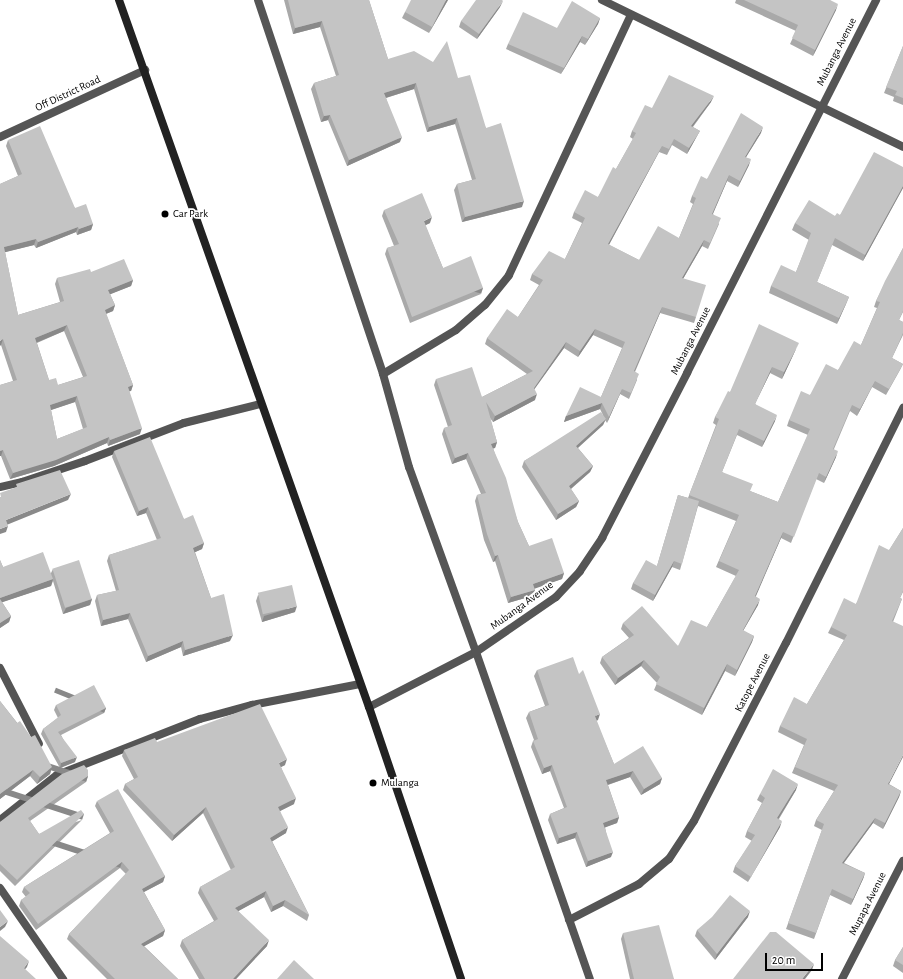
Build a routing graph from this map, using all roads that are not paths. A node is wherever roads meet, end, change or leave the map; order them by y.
1 (119, 0) edge
2 (258, 0) edge
3 (602, 0) edge
4 (876, 0) edge
5 (631, 15) junction
6 (145, 70) junction
7 (822, 106) junction
8 (0, 137) edge
9 (903, 146) edge
10 (383, 374) junction
11 (260, 404) junction
12 (903, 408) edge
13 (0, 487) edge
14 (476, 652) junction
15 (0, 668) edge
16 (360, 684) junction
17 (368, 707) junction
18 (42, 750) edge
19 (0, 820) edge
20 (903, 861) edge
21 (0, 888) edge
22 (569, 920) junction
23 (63, 979) edge
24 (461, 979) edge
25 (590, 979) edge
26 (842, 979) edge

1 - 6 street
2 - 10 street
3 - 5 street
4 - 7 street, Mubanga Avenue
5 - 7 street
5 - 10 street
6 - 8 street, Off District Road
6 - 11 street
7 - 9 street
7 - 14 street, Mubanga Avenue
10 - 14 street
11 - 13 street
11 - 16 street
12 - 22 street, Katope Avenue
14 - 17 street, Mubanga Avenue
14 - 22 street
15 - 18 street
16 - 17 street
16 - 19 street
17 - 24 street
20 - 26 street, Mupapa Avenue
21 - 23 street
22 - 25 street

